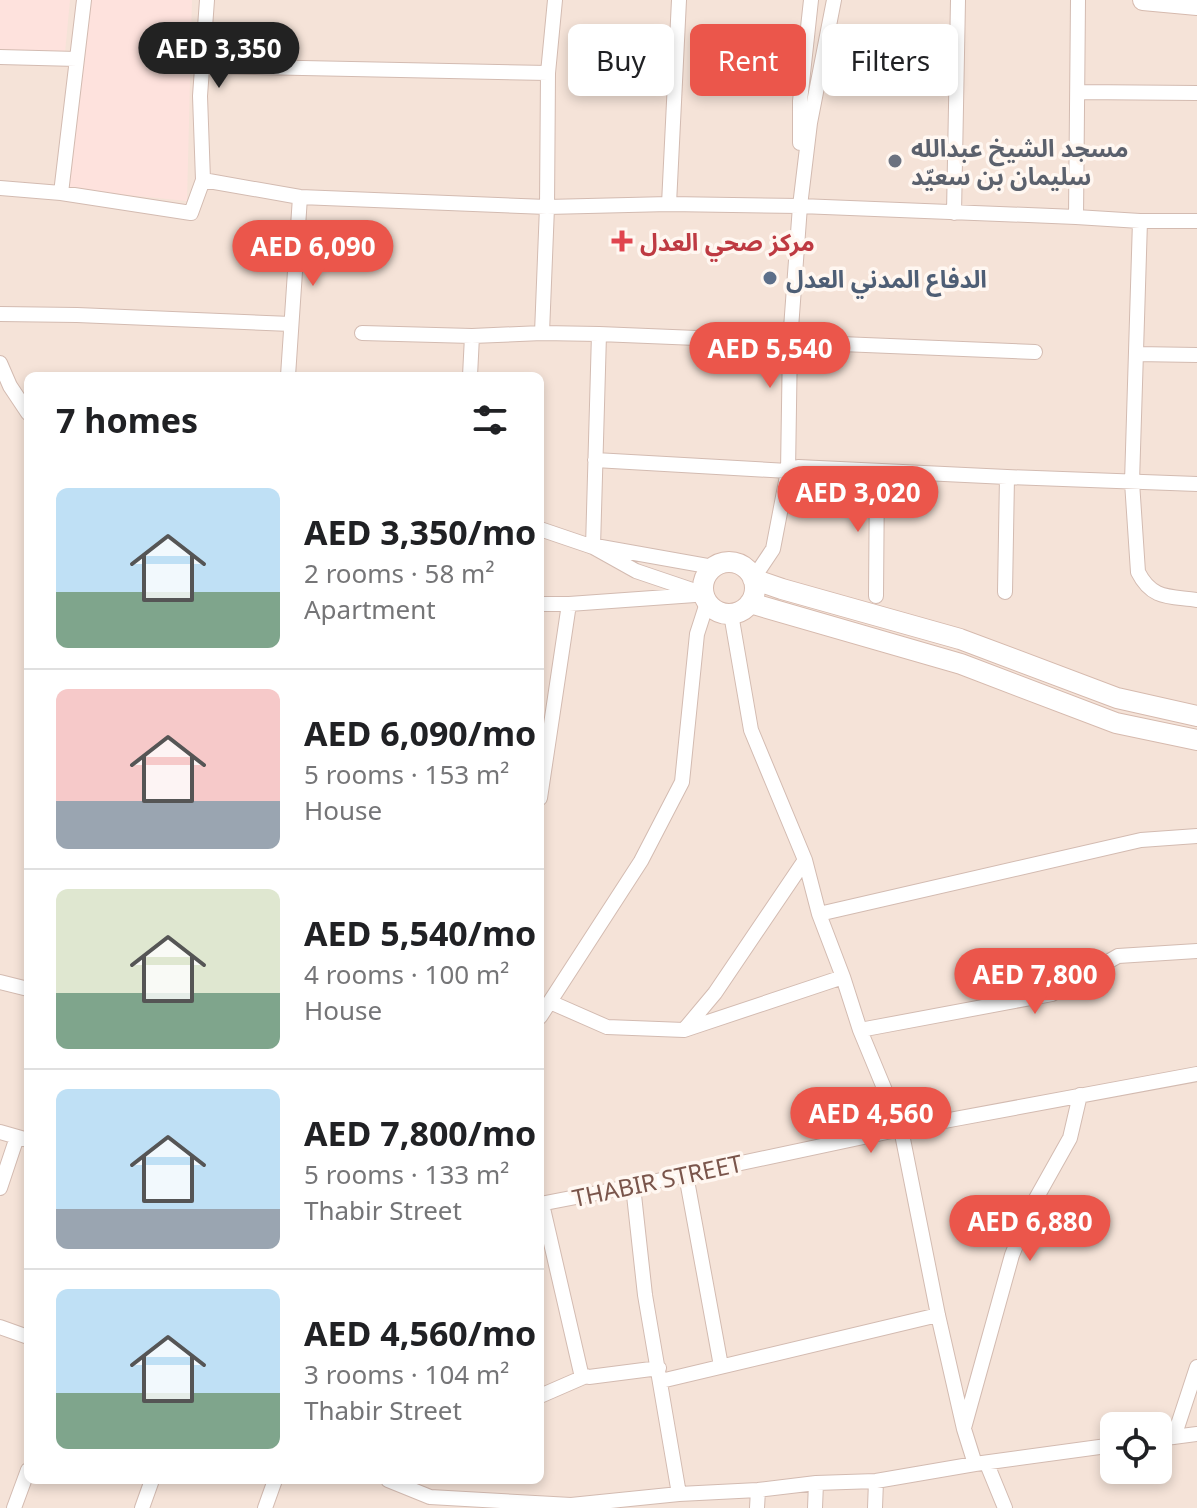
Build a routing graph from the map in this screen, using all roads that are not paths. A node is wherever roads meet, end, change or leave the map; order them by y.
1 (84, 0) edge
2 (207, 0) edge
3 (555, 0) edge
4 (679, 0) edge
5 (811, 0) edge
6 (834, 0) edge
7 (958, 0) edge
8 (1078, 0) edge
9 (1143, 0) edge
10 (1197, 5) edge
11 (0, 57) edge
12 (77, 59) junction
13 (203, 66) junction
14 (548, 73) junction
15 (1078, 92) junction
16 (1197, 93) edge
17 (203, 180) junction
18 (0, 188) edge
19 (61, 193) junction
20 (300, 197) junction
21 (669, 204) junction
22 (800, 206) junction
23 (547, 207) junction
24 (954, 213) junction
25 (1076, 217) junction
26 (1140, 221) junction
27 (1197, 221) edge
28 (0, 314) edge
29 (291, 324) junction
30 (362, 333) dead end
31 (542, 333) junction
32 (599, 334) junction
33 (472, 336) junction
34 (790, 342) junction
35 (1035, 352) dead end
36 (1136, 354) junction
37 (1197, 355) edge
38 (0, 363) edge
39 (288, 372) edge
40 (470, 372) edge
41 (24, 407) edge
42 (595, 460) junction
43 (788, 471) junction
44 (877, 472) junction
45 (1007, 477) junction
46 (1132, 482) junction
47 (1197, 484) edge
48 (544, 530) edge
49 (593, 547) junction
50 (713, 567) junction
51 (753, 579) junction
52 (1005, 592) dead end
53 (876, 596) dead end
54 (705, 599) junction
55 (1197, 600) edge
56 (750, 603) junction
57 (544, 604) edge
58 (569, 604) junction
59 (731, 614) junction
60 (1197, 716) edge
61 (1197, 740) edge
62 (544, 771) edge
63 (1197, 836) edge
64 (805, 860) junction
65 (819, 914) junction
66 (1197, 951) edge
67 (843, 977) junction
68 (0, 982) edge
69 (24, 988) edge
70 (550, 1002) junction
71 (544, 1011) edge
72 (684, 1030) junction
73 (860, 1030) junction
74 (1197, 1074) edge
75 (1080, 1095) junction
76 (901, 1129) junction
77 (0, 1132) edge
78 (23, 1139) edge
79 (686, 1175) junction
80 (633, 1186) junction
81 (0, 1188) edge
82 (544, 1203) edge
83 (544, 1217) edge
84 (938, 1315) junction
85 (0, 1327) edge
86 (24, 1336) edge
87 (721, 1366) junction
88 (1197, 1367) edge
89 (660, 1374) junction
90 (586, 1376) junction
91 (544, 1394) edge
92 (964, 1429) junction
93 (1197, 1434) edge
94 (1174, 1437) joint
95 (1100, 1447) edge
96 (981, 1464) junction
97 (24, 1481) edge
98 (876, 1481) junction
99 (816, 1483) junction
100 (151, 1484) edge
101 (274, 1484) edge
102 (398, 1484) edge
103 (758, 1490) junction
104 (679, 1494) junction
105 (571, 1506) edge
106 (14, 1508) edge
107 (142, 1508) edge
108 (265, 1508) edge
109 (757, 1508) edge
110 (815, 1508) edge
111 (875, 1508) edge
112 (1005, 1508) edge

1 - 12 street
2 - 13 street
3 - 14 street
4 - 21 street
5 - 22 street
6 - 22 street
7 - 24 street
8 - 15 street
9 - 10 street
11 - 12 street
12 - 19 street
13 - 14 street
13 - 17 street
14 - 23 street
15 - 16 street
15 - 25 street
17 - 19 street
17 - 20 street
18 - 19 street
20 - 23 street
20 - 29 street
21 - 22 street
21 - 23 street
22 - 24 street
22 - 34 street
23 - 31 street
24 - 25 street
25 - 26 street
26 - 27 street
26 - 36 street
28 - 29 street
29 - 39 street
30 - 33 street
31 - 32 street
31 - 33 street
32 - 34 street
32 - 42 street
33 - 40 street
34 - 35 street
34 - 43 street
36 - 37 street
36 - 46 street
38 - 41 street
42 - 43 street
42 - 49 street
43 - 44 street
43 - 51 street
44 - 45 street
44 - 53 street
45 - 46 street
45 - 52 street
46 - 47 street
46 - 55 street
48 - 49 street
49 - 50 street
49 - 54 street
50 - 51 street
50 - 54 street
51 - 56 street
51 - 60 street
54 - 58 street
54 - 59 street
54 - 70 street
56 - 59 street
56 - 61 street
57 - 58 street
58 - 62 street
59 - 64 street
63 - 65 street
64 - 65 street
64 - 72 street
65 - 67 street
66 - 73 street
67 - 72 street
67 - 73 street
68 - 69 street
70 - 71 street
70 - 72 street
73 - 76 street
74 - 75 street, THABIR STREET
75 - 76 street, THABIR STREET
75 - 92 street
76 - 79 street, THABIR STREET
76 - 84 street
77 - 78 street
78 - 81 street
79 - 80 street, THABIR STREET
79 - 87 street
80 - 82 street, THABIR STREET
80 - 89 street
83 - 90 street
84 - 87 street
84 - 92 street
85 - 86 street
87 - 89 street
88 - 94 street
89 - 90 street
89 - 104 street
90 - 91 street
92 - 96 street
93 - 94 street
95 - 96 street
96 - 98 street
96 - 112 street
97 - 106 street
98 - 99 street
98 - 111 street
99 - 103 street
99 - 110 street
100 - 107 street
101 - 108 street
102 - 105 street
103 - 104 street
103 - 109 street
104 - 105 street

